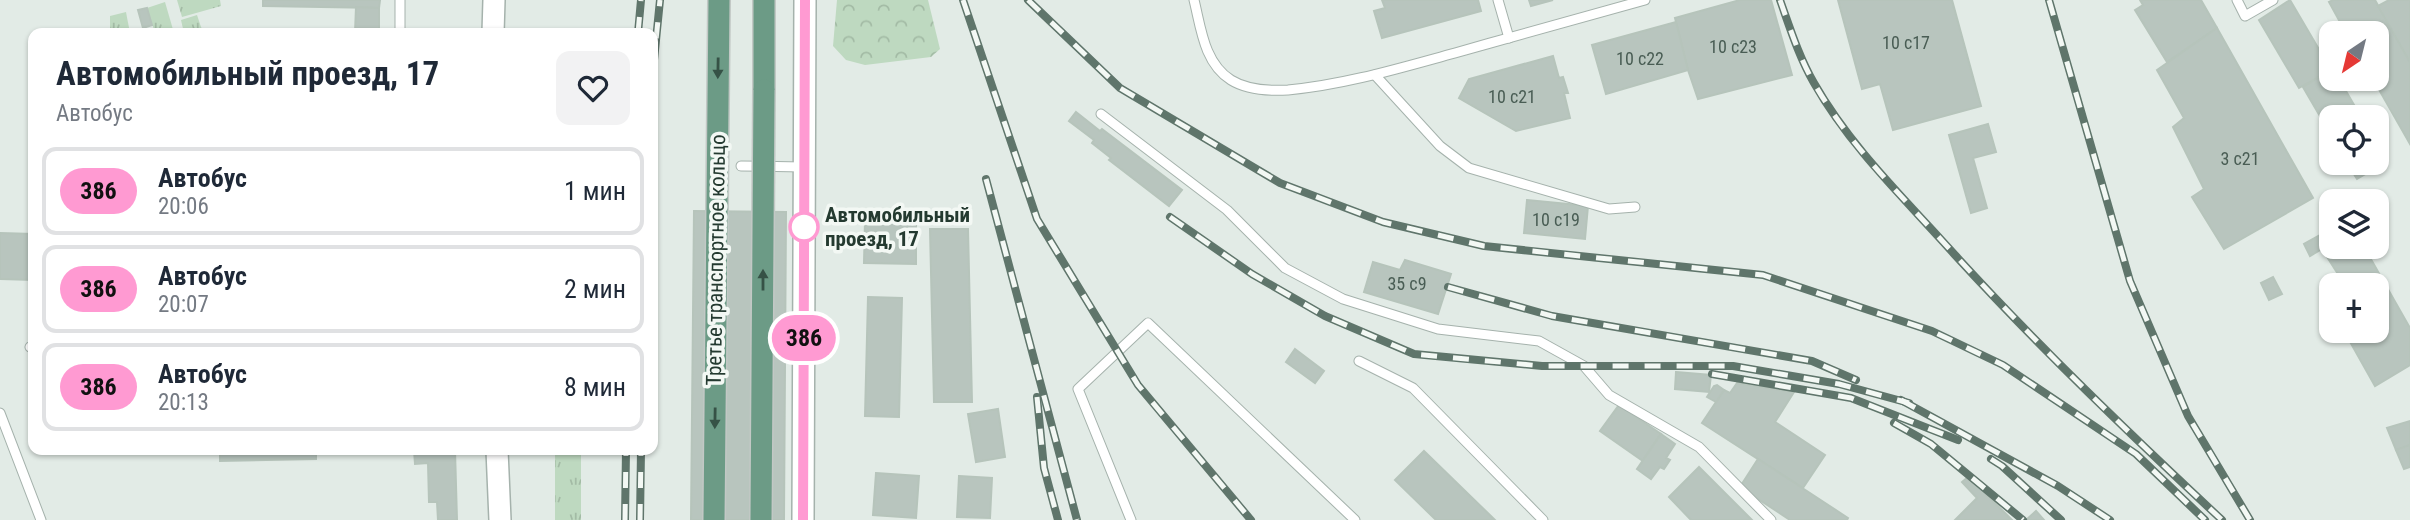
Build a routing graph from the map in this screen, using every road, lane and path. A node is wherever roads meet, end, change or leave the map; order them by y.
1 (400, 0) edge
2 (494, 0) edge
3 (719, 0) edge
4 (764, 0) edge
5 (805, 0) edge
6 (1194, 0) edge
7 (1498, 0) edge
8 (1645, 0) edge
9 (2237, 0) edge
10 (2273, 0) edge
11 (400, 28) edge
12 (493, 28) edge
13 (1509, 38) junction
14 (1375, 75) junction
15 (1101, 114) dead end
16 (741, 166) dead end
17 (804, 168) junction
18 (1635, 207) dead end
19 (1359, 361) dead end
20 (0, 413) edge
21 (497, 455) edge
22 (41, 520) edge
23 (500, 520) edge
24 (714, 520) edge
25 (761, 520) edge
26 (803, 520) edge
27 (1131, 520) edge
28 (1354, 520) edge
29 (1543, 520) edge
30 (1771, 520) edge

1 - 11 lane
2 - 12 street
3 -> 24 main road, Третье транспортное кольцо
25 -> 4 main road, bridge
5 - 17 street
6 - 14 lane
7 - 13 lane
8 - 13 lane
9 - 10 lane
13 - 14 lane
14 - 18 lane
15 - 30 lane
16 - 17 lane
17 - 26 street
19 - 29 lane
20 - 22 lane
21 - 23 street
27 - 28 lane

